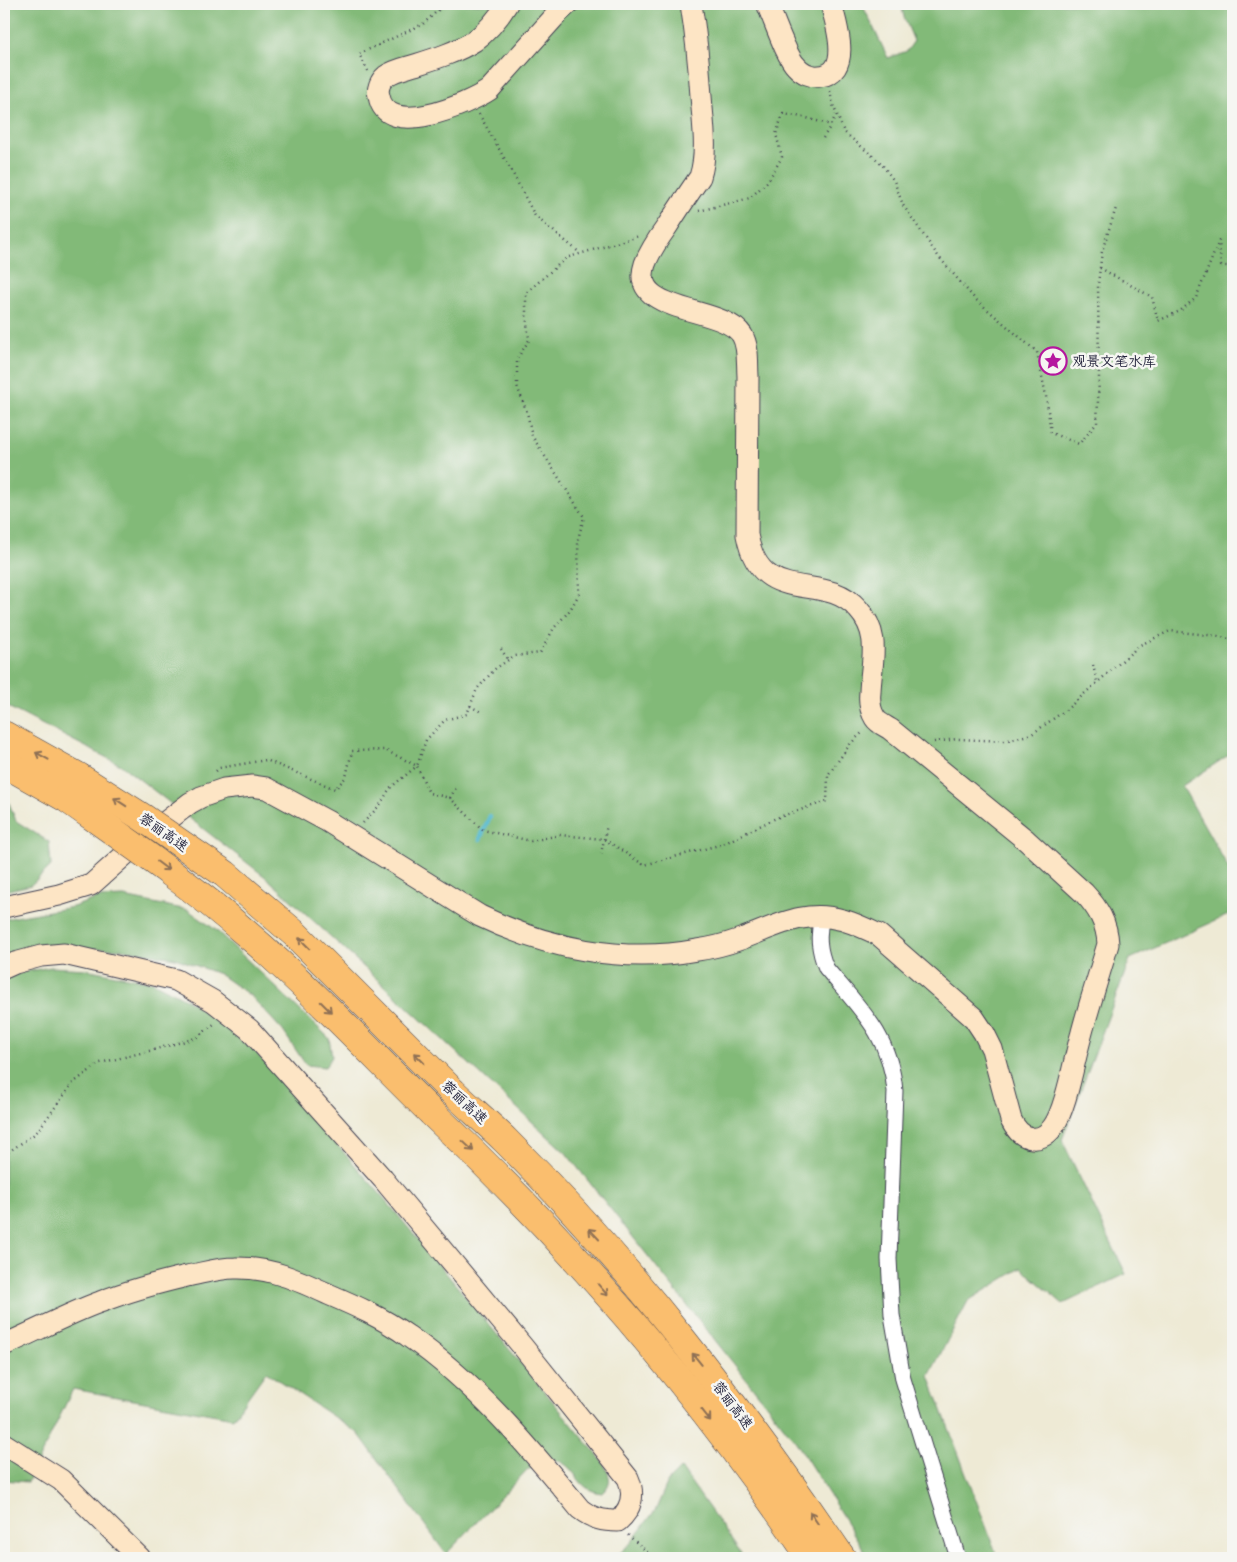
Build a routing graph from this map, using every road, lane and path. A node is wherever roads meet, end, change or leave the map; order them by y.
1 (444, 4) edge
2 (507, 4) edge
3 (568, 4) edge
4 (691, 4) edge
5 (767, 4) edge
6 (831, 4) edge
7 (836, 68) junction
8 (378, 92) junction
9 (471, 100) junction
10 (836, 114) junction
11 (831, 125) junction
12 (823, 138) dead end
13 (1116, 208) dead end
14 (698, 211) dead end
15 (666, 227) junction
16 (581, 254) junction
17 (1233, 266) edge
18 (1100, 268) junction
19 (1233, 640) edge
20 (501, 649) dead end
21 (508, 660) junction
22 (1093, 665) dead end
23 (1097, 682) junction
24 (470, 706) junction
25 (483, 713) dead end
26 (876, 720) junction
27 (4, 735) edge
28 (909, 745) junction
29 (4, 763) edge
30 (417, 766) junction
31 (214, 775) dead end
32 (457, 786) dead end
33 (73, 788) junction
34 (450, 798) junction
35 (607, 825) dead end
36 (352, 837) junction
37 (604, 839) junction
38 (601, 854) dead end
39 (4, 907) edge
40 (822, 917) junction
41 (4, 968) edge
42 (230, 1013) junction
43 (4, 1156) edge
44 (4, 1345) edge
45 (4, 1444) edge
46 (612, 1521) junction
47 (140, 1558) edge
48 (654, 1558) edge
49 (811, 1558) edge
50 (842, 1558) edge
51 (958, 1558) edge

1 - 8 path
2 - 8 street
3 - 9 street
4 - 15 street
5 - 7 street
6 - 7 street
7 - 10 path
8 - 9 street
9 - 16 path
10 - 11 path
10 - 18 path
11 - 12 path
11 - 14 path
13 - 18 path
15 - 16 path
15 - 26 street
16 - 21 path
17 - 18 path
19 - 23 path
20 - 21 path
21 - 24 path
22 - 23 path
23 - 28 path
24 - 25 path
24 - 30 path
26 - 28 street
26 - 37 path
33 -> 27 highway, 蓉丽高速
28 - 40 street
29 - 33 highway, 蓉丽高速
30 - 31 path
30 - 34 path
30 - 36 path
32 - 34 path
33 -> 49 highway, 蓉丽高速, bridge
50 -> 33 highway, 蓉丽高速, bridge
34 - 37 path
35 - 37 path
36 - 39 street
36 - 40 street
37 - 38 path
40 - 51 street
41 - 42 street
42 - 43 path
42 - 46 street
44 - 46 street
45 - 47 street
46 - 48 path

